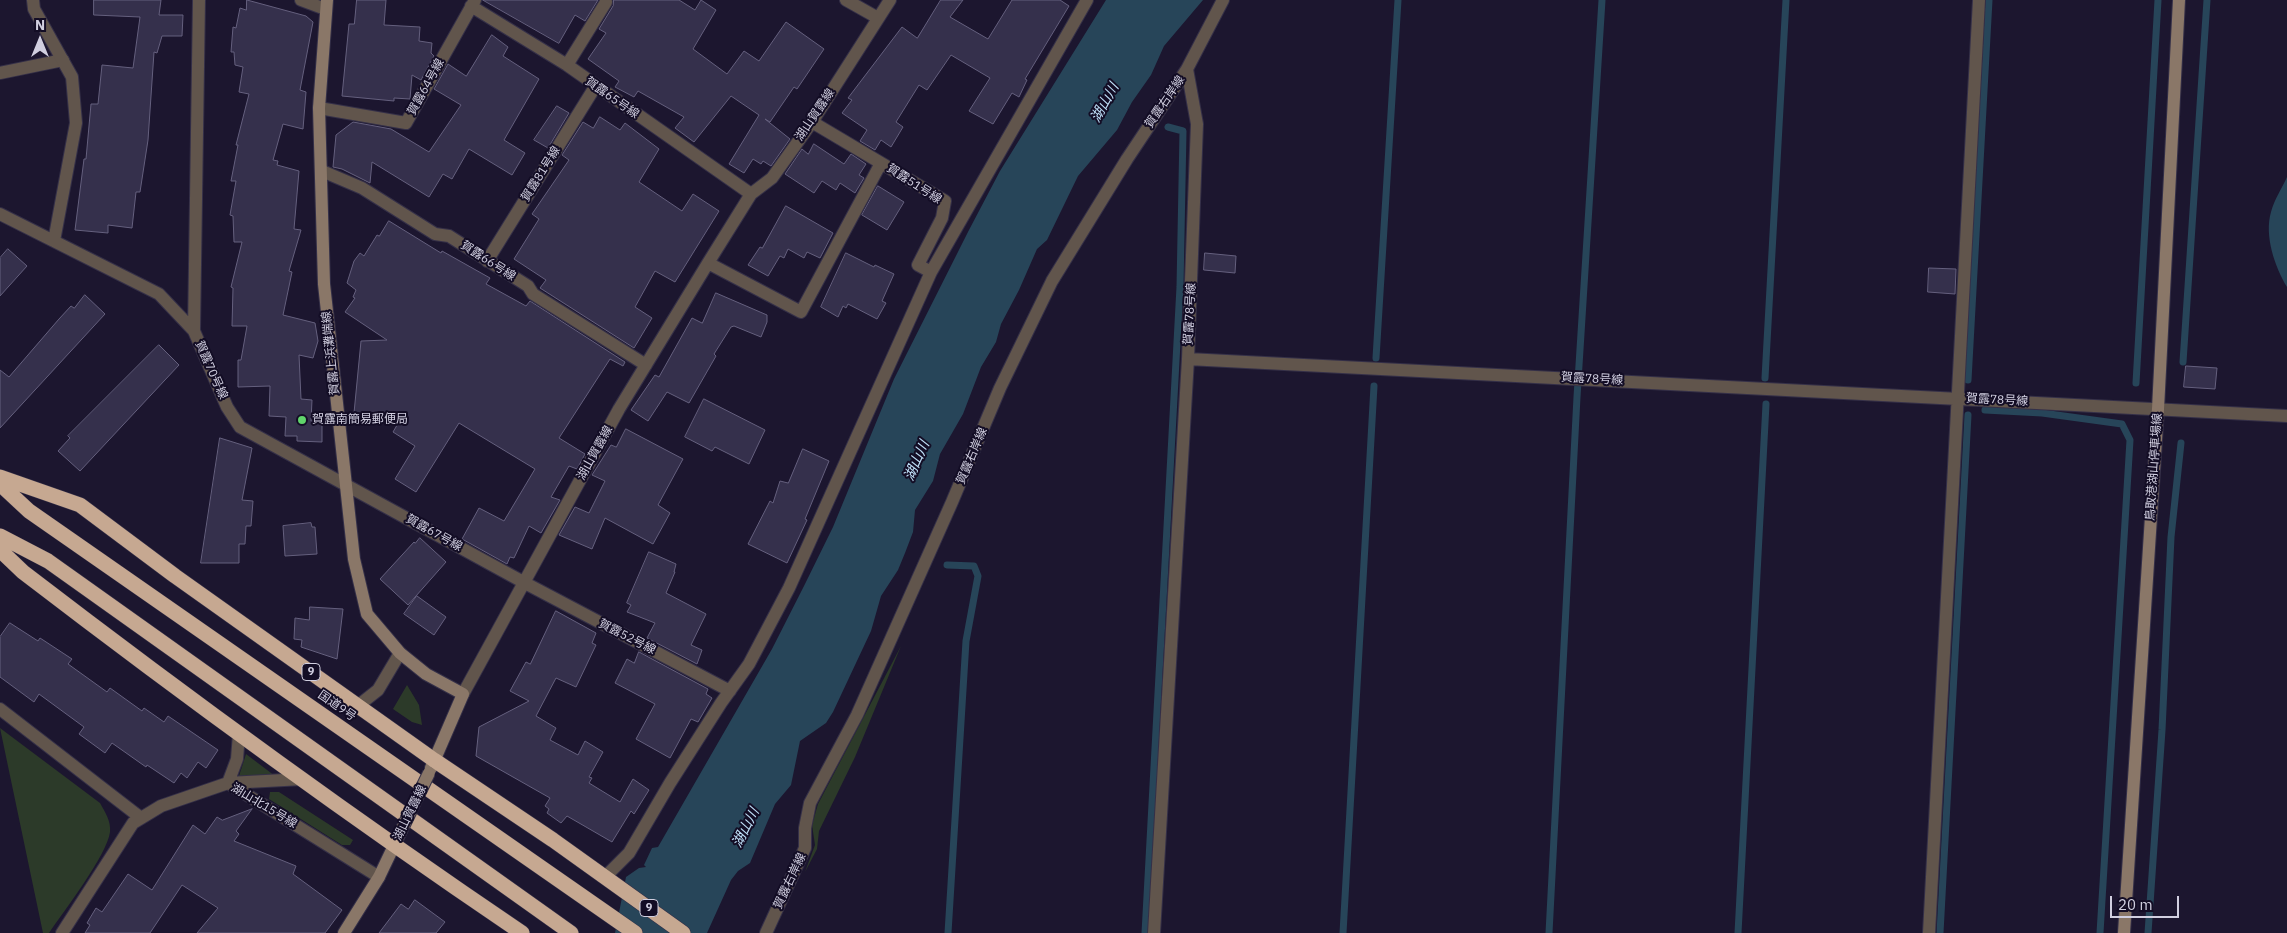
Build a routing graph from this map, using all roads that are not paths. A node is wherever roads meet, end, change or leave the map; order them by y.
1 (33, 0) edge
2 (199, 0) edge
3 (301, 0) edge
4 (846, 0) edge
5 (890, 0) edge
6 (1223, 0) edge
7 (1980, 0) edge
8 (2179, 0) edge
9 (1084, 1) edge
10 (606, 2) dead end
11 (473, 3) edge
12 (326, 4) edge
13 (878, 18) junction
14 (63, 60) junction
15 (567, 65) junction
16 (1187, 69) junction
17 (0, 73) edge
18 (595, 86) junction
19 (319, 108) junction
20 (812, 122) junction
21 (881, 163) junction
22 (322, 171) junction
23 (751, 194) junction
24 (0, 214) edge
25 (54, 241) junction
26 (487, 261) junction
27 (708, 263) junction
28 (931, 272) junction
29 (194, 331) junction
30 (1188, 359) junction
31 (646, 365) junction
32 (1958, 398) junction
33 (2158, 409) junction
34 (2287, 416) edge
35 (0, 477) edge
36 (344, 482) junction
37 (0, 484) edge
38 (0, 536) edge
39 (0, 550) edge
40 (525, 583) junction
41 (400, 653) junction
42 (730, 691) junction
43 (464, 694) junction
44 (359, 705) junction
45 (0, 710) edge
46 (239, 734) junction
47 (432, 766) junction
48 (304, 779) junction
49 (228, 783) junction
50 (141, 818) junction
51 (394, 846) junction
52 (379, 878) junction
53 (610, 880) junction
54 (62, 933) edge
55 (344, 933) edge
56 (522, 933) edge
57 (571, 933) edge
58 (634, 933) edge
59 (683, 933) edge
60 (766, 933) edge
61 (1154, 933) edge
62 (1929, 933) edge
63 (2124, 933) edge

1 - 14 street
2 - 29 street
3 - 12 street
4 - 13 street
5 - 13 street, 湖山賀露線
6 - 16 street, 賀露右岸線
7 - 32 street
8 - 33 street, 鳥取港湖山停車場線
9 - 28 street
10 - 15 street
11 - 15 street, 賀露65号線
11 - 19 street, 賀露64号線
12 - 19 street, 賀露上浜灘端線
13 - 20 street, 湖山賀露線
14 - 17 street
14 - 25 street
15 - 18 street, 賀露65号線
16 - 30 street, 賀露78号線
16 - 60 street, 賀露右岸線
18 - 23 street, 賀露65号線
18 - 26 street, 賀露81号線
19 - 22 street, 賀露上浜灘端線
20 - 21 street, 賀露51号線
20 - 23 street, 湖山賀露線
21 - 27 street
21 - 28 street, 賀露51号線
22 - 26 street, 賀露66号線
22 - 36 street, 賀露上浜灘端線
23 - 27 street, 湖山賀露線
24 - 25 street, 賀露70号線
25 - 29 street, 賀露70号線
26 - 31 street, 賀露66号線
27 - 31 street, 湖山賀露線
28 - 42 street
29 - 36 street, 賀露70号線
30 - 32 street, 賀露78号線
30 - 61 street
31 - 40 street, 湖山賀露線
32 - 33 street, 賀露78号線
32 - 62 street
33 - 34 street, 賀露78号線
33 - 63 street, 鳥取港湖山停車場線
35 - 44 highway, 9
36 - 40 street, 賀露67号線
36 - 41 street, 賀露上浜灘端線
37 - 58 highway, 国道9号 / 9
38 - 57 highway
39 - 46 highway
40 - 42 street, 賀露52号線
40 - 43 street, 湖山賀露線
41 - 43 street, 賀露上浜灘端線
41 - 44 street
42 - 53 street
43 - 47 street, 湖山賀露線
44 - 47 highway, 9
45 - 50 street
46 - 48 highway
46 - 49 street
47 - 51 street, 湖山賀露線, bridge
47 - 53 highway, 9
48 - 49 street
48 - 51 highway
49 - 50 street, 湖山北15号線
49 - 52 street, 湖山北15号線
50 - 54 street, 湖山北15号線
51 - 52 street, 湖山賀露線
51 - 56 highway
52 - 55 street, 湖山賀露線
53 - 59 highway, 9

